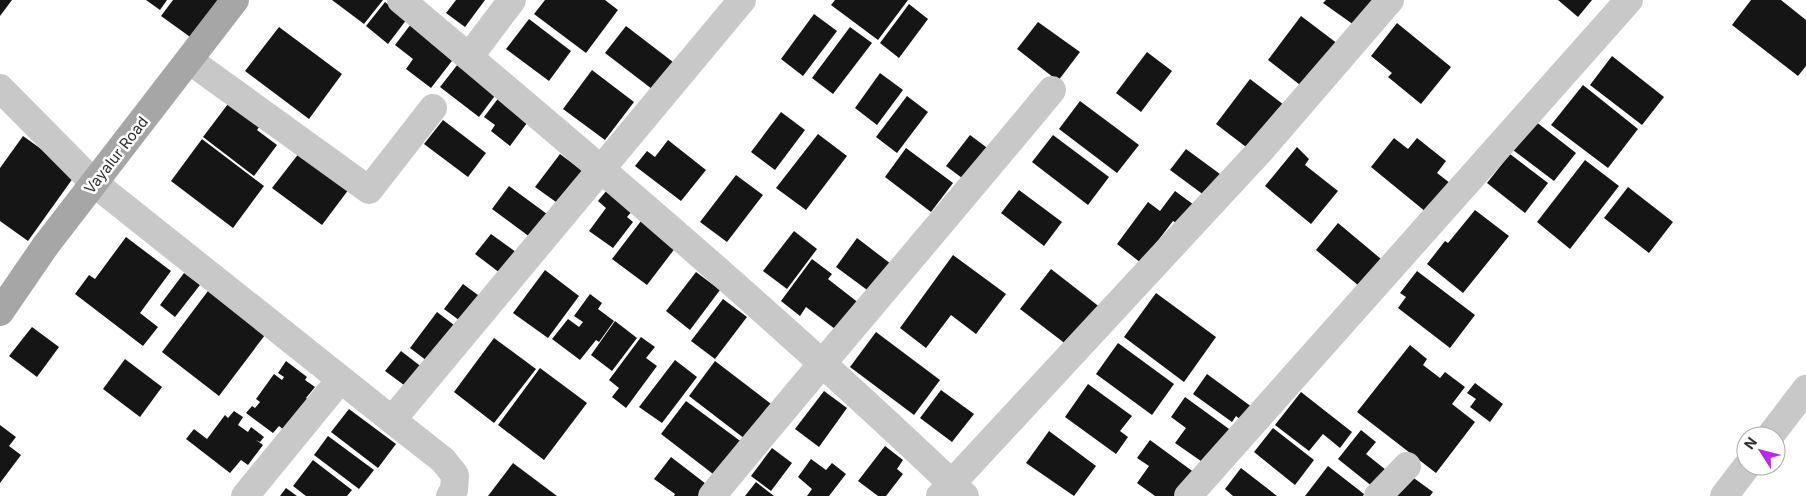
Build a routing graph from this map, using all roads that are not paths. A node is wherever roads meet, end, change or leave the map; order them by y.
1 (235, 0) edge
2 (400, 0) edge
3 (512, 0) edge
4 (742, 0) edge
5 (1390, 0) edge
6 (1629, 0) edge
7 (469, 57) junction
8 (189, 60) junction
9 (0, 88) edge
10 (1052, 90) dead end
11 (433, 108) dead end
12 (603, 169) junction
13 (94, 183) junction
14 (0, 312) edge
15 (822, 361) junction
16 (340, 380) junction
17 (1806, 389) edge
18 (396, 415) junction
19 (1778, 426) edge
20 (1407, 466) dead end
21 (1739, 476) edge
22 (952, 492) edge
23 (245, 496) edge
24 (450, 496) edge
25 (712, 496) edge
26 (1188, 496) edge
27 (1378, 496) edge
28 (1724, 496) edge

1 - 8 main road, Vayalur Road
2 - 7 street
3 - 7 street
4 - 12 street
5 - 22 street
6 - 26 street
7 - 12 street
8 - 11 street
8 - 13 main road, Vayalur Road
9 - 13 street
10 - 15 street
12 - 15 street
12 - 18 street
13 - 14 main road, Vayalur Road
13 - 16 street
15 - 22 street
15 - 25 street
16 - 18 street
16 - 23 street
17 - 19 street
18 - 24 street
20 - 27 street
21 - 28 street

